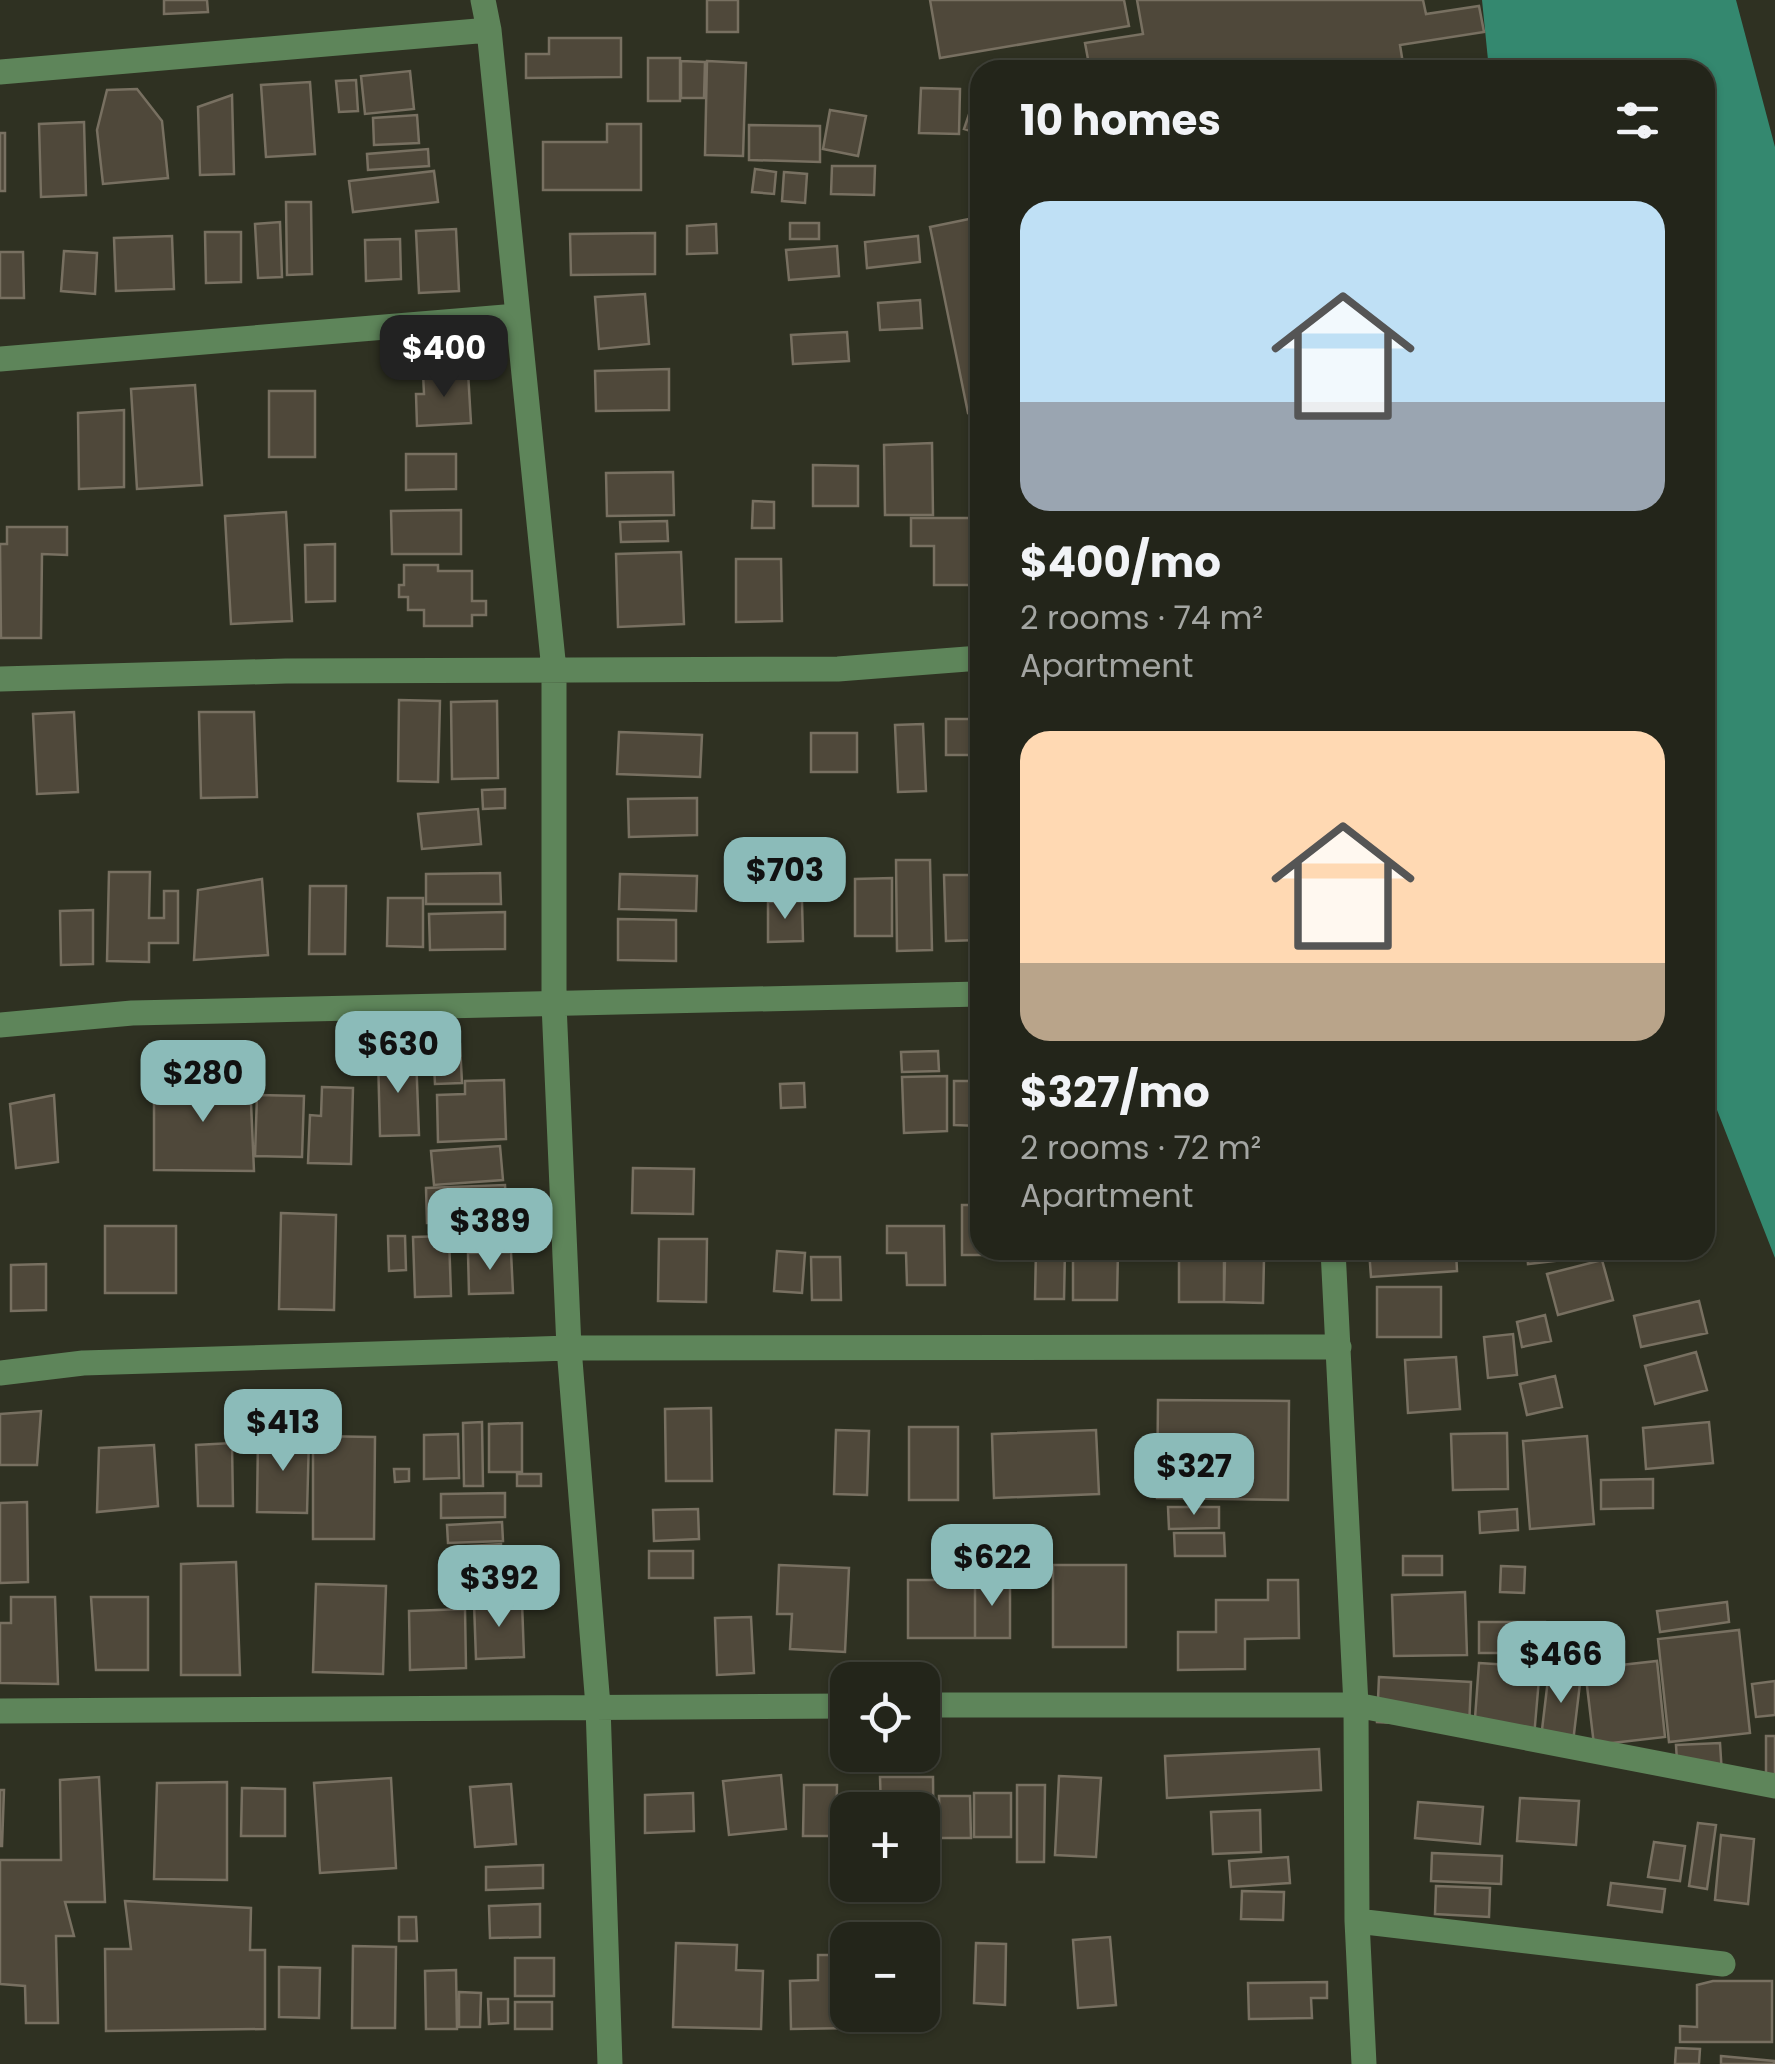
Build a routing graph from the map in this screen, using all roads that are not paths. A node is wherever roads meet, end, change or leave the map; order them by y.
1 (483, 0) edge
2 (489, 30) junction
3 (0, 72) edge
4 (518, 316) junction
5 (0, 359) edge
6 (970, 659) edge
7 (554, 670) junction
8 (0, 679) edge
9 (970, 994) edge
10 (554, 1004) junction
11 (0, 1025) edge
12 (1334, 1260) edge
13 (569, 1348) junction
14 (1339, 1348) junction
15 (0, 1372) edge
16 (1356, 1705) junction
17 (598, 1706) junction
18 (830, 1706) edge
19 (940, 1706) edge
20 (0, 1711) edge
21 (1775, 1786) edge
22 (1357, 1922) junction
23 (1723, 1964) dead end
24 (610, 2064) edge
25 (1364, 2064) edge

1 - 2 street
2 - 3 street
2 - 4 street
4 - 5 street
4 - 7 street
6 - 7 street
7 - 8 street
7 - 10 street
9 - 10 street
10 - 11 street
10 - 13 street
12 - 14 street
13 - 14 street
13 - 15 street
13 - 17 street
14 - 16 street
16 - 19 street
16 - 21 street
16 - 22 street
17 - 18 street
17 - 20 street
17 - 24 street
22 - 23 street
22 - 25 street

